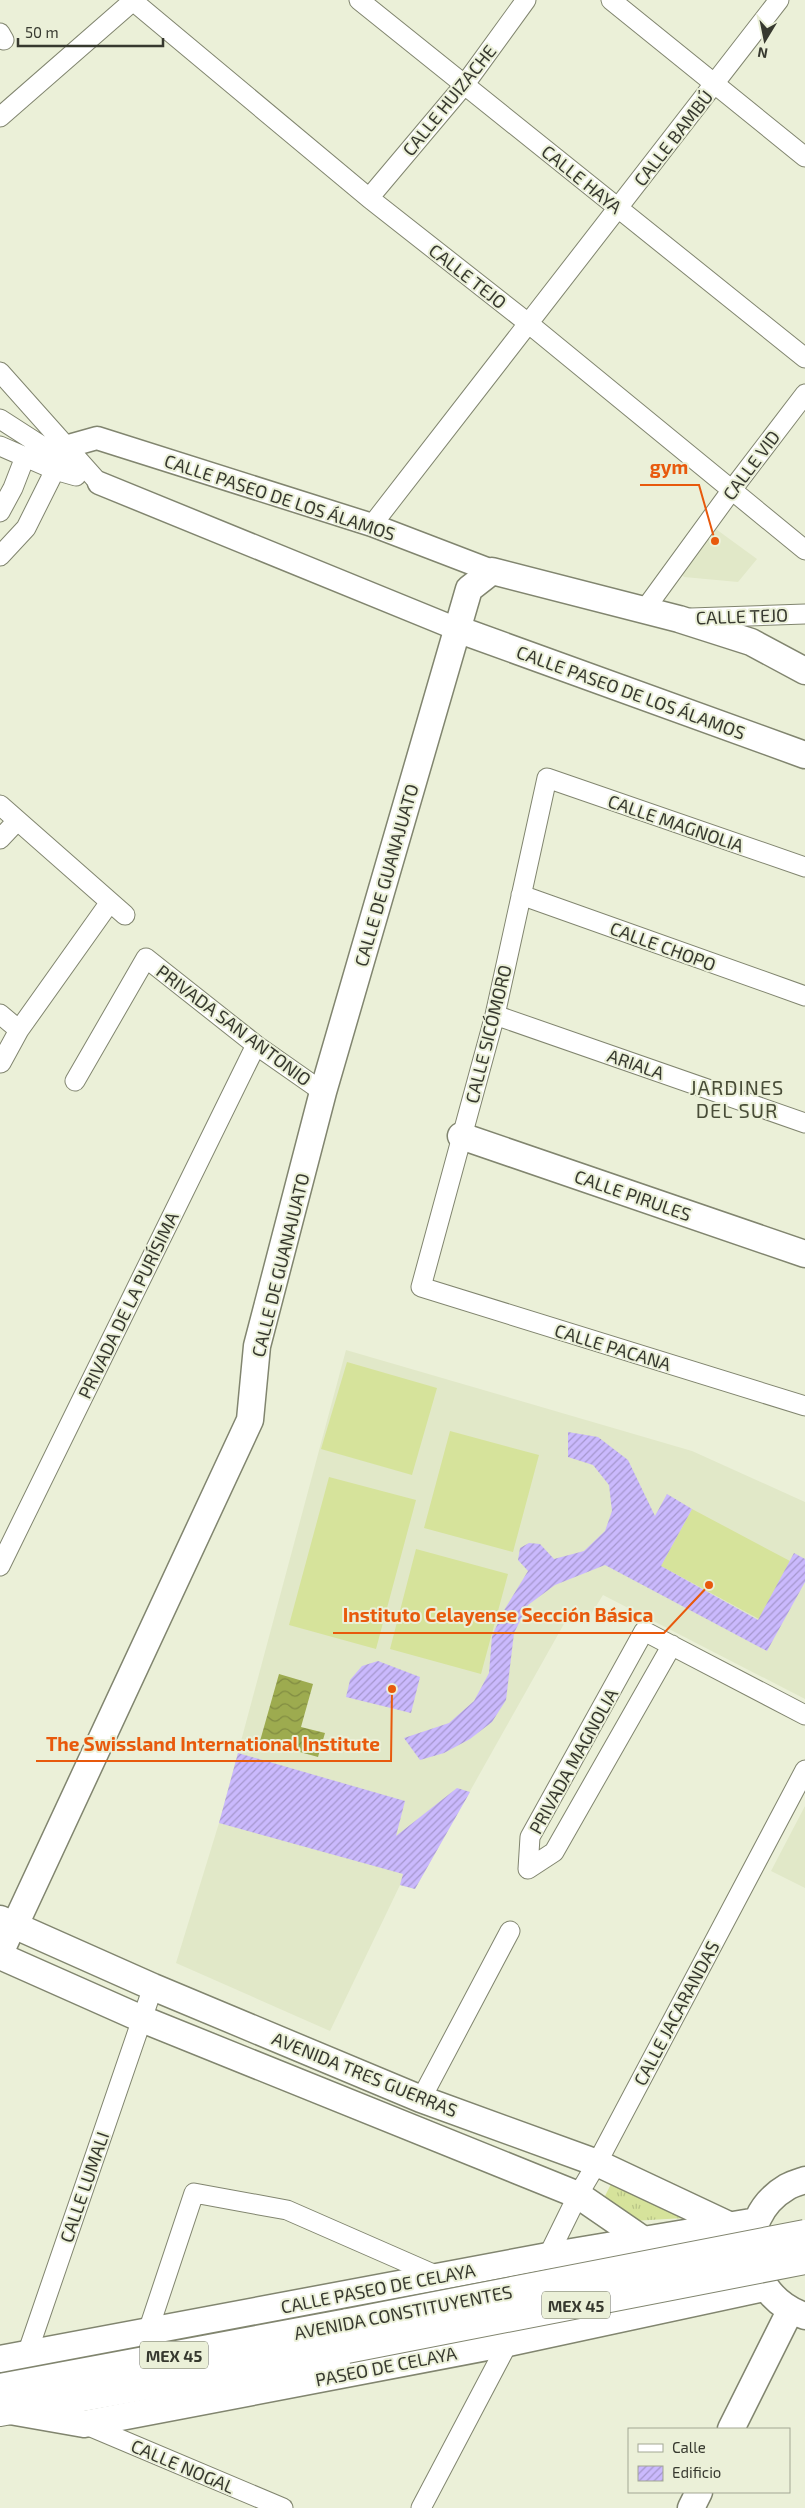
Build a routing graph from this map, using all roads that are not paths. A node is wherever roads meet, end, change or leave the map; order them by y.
1 (134, 0) edge
2 (359, 0) edge
3 (526, 0) edge
4 (611, 0) edge
5 (779, 0) edge
6 (465, 84) junction
7 (715, 84) junction
8 (0, 117) edge
9 (805, 157) edge
10 (369, 198) junction
11 (618, 208) junction
12 (528, 323) junction
13 (805, 358) edge
14 (0, 372) edge
15 (805, 394) edge
16 (0, 419) edge
17 (0, 446) edge
18 (65, 447) junction
19 (26, 457) junction
20 (55, 470) junction
21 (99, 483) junction
22 (730, 491) junction
23 (0, 512) edge
24 (372, 525) junction
25 (805, 550) edge
26 (0, 556) edge
27 (492, 571) junction
28 (646, 609) junction
29 (805, 614) edge
30 (679, 619) junction
31 (456, 629) junction
32 (805, 671) edge
33 (805, 755) edge
34 (546, 778) joint
35 (0, 805) edge
36 (18, 821) junction
37 (0, 839) edge
38 (805, 867) edge
39 (521, 895) junction
40 (110, 902) junction
41 (125, 915) dead end
42 (805, 996) edge
43 (0, 1014) edge
44 (495, 1015) junction
45 (19, 1030) junction
46 (256, 1045) junction
47 (1, 1063) edge
48 (74, 1081) dead end
49 (324, 1092) junction
50 (805, 1123) edge
51 (461, 1136) junction
52 (805, 1254) edge
53 (421, 1287) joint
54 (805, 1406) edge
55 (0, 1566) edge
56 (672, 1645) junction
57 (805, 1714) edge
58 (581, 1744) junction
59 (608, 1757) junction
60 (805, 1770) edge
61 (8, 1922) edge
62 (510, 1931) dead end
63 (0, 1957) edge
64 (154, 1986) junction
65 (142, 2019) junction
66 (421, 2099) junction
67 (597, 2163) junction
68 (805, 2180) edge
69 (578, 2195) junction
70 (758, 2221) junction
71 (731, 2226) junction
72 (805, 2234) edge
73 (645, 2241) junction
74 (548, 2256) junction
75 (805, 2260) edge
76 (440, 2277) junction
77 (764, 2288) junction
78 (662, 2310) junction
79 (798, 2314) edge
80 (148, 2331) junction
81 (348, 2336) junction
82 (508, 2342) junction
83 (27, 2354) junction
84 (0, 2359) edge
85 (2, 2404) edge
86 (84, 2424) junction
87 (732, 2428) edge
88 (698, 2493) edge
89 (283, 2508) edge
90 (421, 2508) edge
91 (691, 2508) edge

1 - 8 street
1 - 10 street, CALLE TEJO
2 - 6 street, CALLE HAYA
3 - 6 street, CALLE HUIZACHE
4 - 7 street
5 - 7 street, CALLE BAMBÚ
6 - 10 street, CALLE HUIZACHE
6 - 11 street, CALLE HAYA
7 - 9 street
7 - 11 street, CALLE BAMBÚ
10 - 12 street, CALLE TEJO
11 - 12 street, CALLE BAMBÚ
11 - 13 street, CALLE HAYA
12 - 22 street, CALLE TEJO
12 - 24 street, CALLE BAMBÚ
14 - 18 street, CALLE PASEO DE LOS ÁLAMOS
15 - 22 street, CALLE VID
16 - 21 street, CALLE PASEO DE LOS ÁLAMOS
17 - 19 street, CALLE PASEO DE LOS ÁLAMOS
18 - 21 street, CALLE PASEO DE LOS ÁLAMOS
18 - 24 street, CALLE PASEO DE LOS ÁLAMOS
19 - 20 street, CALLE PASEO DE LOS ÁLAMOS
19 - 23 street
20 - 21 street, CALLE PASEO DE LOS ÁLAMOS
20 - 26 street
21 - 31 street, CALLE PASEO DE LOS ÁLAMOS
22 - 25 street, CALLE TEJO
22 - 28 street, CALLE VID
24 - 27 street, CALLE PASEO DE LOS ÁLAMOS
27 - 28 main road, CALLE PASEO DE LOS ÁLAMOS
27 - 31 main road
28 - 30 main road, CALLE PASEO DE LOS ÁLAMOS
29 - 30 street, CALLE TEJO
30 - 32 main road, CALLE PASEO DE LOS ÁLAMOS
31 - 33 main road, CALLE PASEO DE LOS ÁLAMOS
31 - 49 main road, CALLE DE GUANAJUATO
34 - 38 street, CALLE MAGNOLIA
34 - 39 street, CALLE SICÓMORO
35 - 36 street
36 - 37 street
36 - 40 street
39 - 42 street, CALLE CHOPO
39 - 44 street, CALLE SICÓMORO
40 - 41 street
40 - 45 street
43 - 45 street
44 - 50 street, ARIALA
44 - 51 street, CALLE SICÓMORO
45 - 47 street
46 - 48 street, PRIVADA SAN ANTONIO
46 - 49 street, PRIVADA SAN ANTONIO
46 - 55 street, PRIVADA DE LA PURÍSIMA
49 - 61 main road, CALLE DE GUANAJUATO
51 - 52 main road, CALLE PIRULES
51 - 53 street, CALLE SICÓMORO
53 - 54 street, CALLE PACANA
56 - 57 street, PRIVADA MAGNOLIA
56 - 58 street, PRIVADA MAGNOLIA
56 - 59 street, PRIVADA MAGNOLIA
58 - 59 street
58 - 59 street, PRIVADA MAGNOLIA
60 - 67 street, CALLE JACARANDAS
61 - 63 street, CALLE DE GUANAJUATO
61 - 64 main road, AVENIDA TRES GUERRAS
62 - 66 street
63 - 65 main road, AVENIDA TRES GUERRAS
64 - 65 street, CALLE LUMALI
64 - 66 main road, AVENIDA TRES GUERRAS
65 - 69 main road, AVENIDA TRES GUERRAS
65 - 83 street, CALLE LUMALI
66 - 67 main road, AVENIDA TRES GUERRAS
67 - 69 street, CALLE JACARANDAS
67 - 71 main road, AVENIDA TRES GUERRAS
68 - 70 main road
69 - 73 main road, AVENIDA TRES GUERRAS
69 - 74 street, CALLE JACARANDAS
70 - 71 main road, CALLE PASEO DE CELAYA
70 - 77 main road
71 - 73 main road, CALLE PASEO DE CELAYA
72 - 81 main road, AVENIDA CONSTITUYENTES / MEX 45, bridge
73 - 74 main road, CALLE PASEO DE CELAYA
73 - 78 street
74 - 76 main road, CALLE PASEO DE CELAYA
75 - 81 main road, AVENIDA CONSTITUYENTES / MEX 45, bridge
76 - 80 main road, CALLE PASEO DE CELAYA
76 - 80 street
77 - 78 main road, PASEO DE CELAYA
77 - 79 main road
78 - 82 main road, PASEO DE CELAYA
79 - 87 main road
80 - 83 main road, CALLE PASEO DE CELAYA
81 - 85 main road, AVENIDA CONSTITUYENTES / MEX 45
82 - 86 main road, PASEO DE CELAYA
82 - 90 street
83 - 84 main road, CALLE PASEO DE CELAYA
85 - 86 main road, PASEO DE CELAYA
86 - 89 street, CALLE NOGAL
88 - 91 main road

